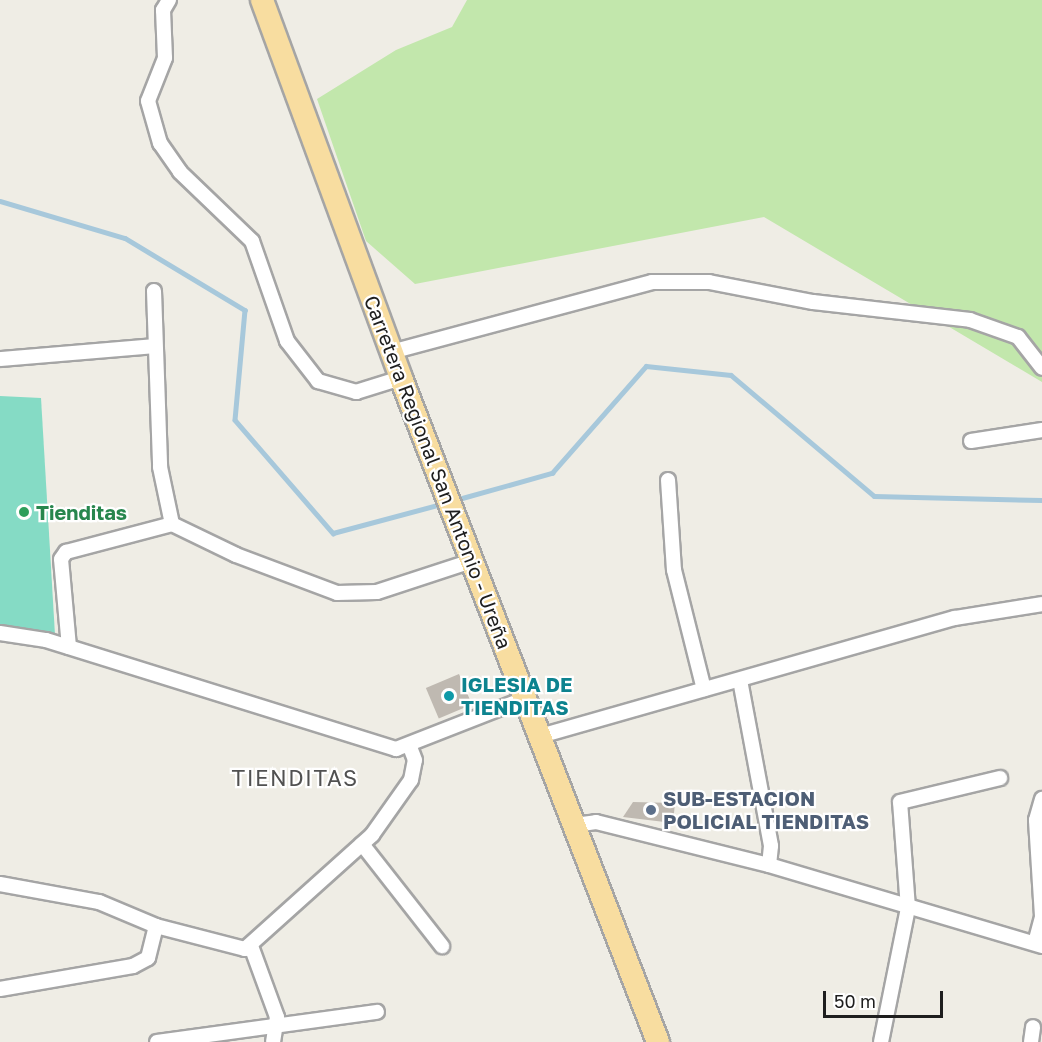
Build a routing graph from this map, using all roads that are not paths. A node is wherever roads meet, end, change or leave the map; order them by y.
1 (170, 0) edge
2 (262, 0) edge
3 (277, 0) edge
4 (289, 76) junction
5 (154, 291) dead end
6 (154, 346) junction
7 (391, 352) junction
8 (0, 359) edge
9 (1042, 368) edge
10 (401, 378) junction
11 (1042, 430) edge
12 (971, 441) dead end
13 (669, 480) dead end
14 (172, 524) junction
15 (472, 561) junction
16 (1042, 604) edge
17 (0, 633) edge
18 (69, 647) junction
19 (740, 680) junction
20 (704, 689) junction
21 (526, 698) junction
22 (540, 736) junction
23 (410, 747) junction
24 (1000, 778) dead end
25 (1042, 799) edge
26 (575, 825) junction
27 (362, 844) junction
28 (770, 865) junction
29 (0, 884) edge
30 (908, 908) junction
31 (156, 926) junction
32 (1039, 944) edge
33 (251, 946) junction
34 (442, 946) dead end
35 (0, 989) edge
36 (377, 1012) dead end
37 (1033, 1027) dead end
38 (274, 1036) edge
39 (157, 1042) edge
40 (658, 1042) edge
41 (881, 1042) edge
42 (1031, 1042) edge

1 - 10 street
2 - 4 main road, Carretera Regional San Antonio - Ureña
3 - 4 main road
4 - 7 main road, Carretera Regional San Antonio - Ureña
5 - 6 street
6 - 8 street
6 - 14 street
7 - 9 street
7 - 10 main road, Carretera Regional San Antonio - Ureña
10 - 15 main road, Carretera Regional San Antonio - Ureña
11 - 12 street
13 - 20 street
14 - 15 street
14 - 18 street
15 - 21 main road, Carretera Regional San Antonio - Ureña
16 - 19 street
17 - 18 street
18 - 23 street
19 - 20 street
19 - 28 street
20 - 22 street
21 - 22 main road, Carretera Regional San Antonio - Ureña
21 - 23 street
22 - 26 main road, Carretera Regional San Antonio - Ureña
23 - 27 street
24 - 30 street
25 - 32 street
26 - 28 street
26 - 40 main road, Carretera Regional San Antonio - Ureña
27 - 33 street
27 - 34 street
28 - 30 street
29 - 31 street
30 - 32 street
30 - 41 street
31 - 33 street
31 - 35 street
33 - 38 street
36 - 38 street
37 - 42 street
38 - 39 street

